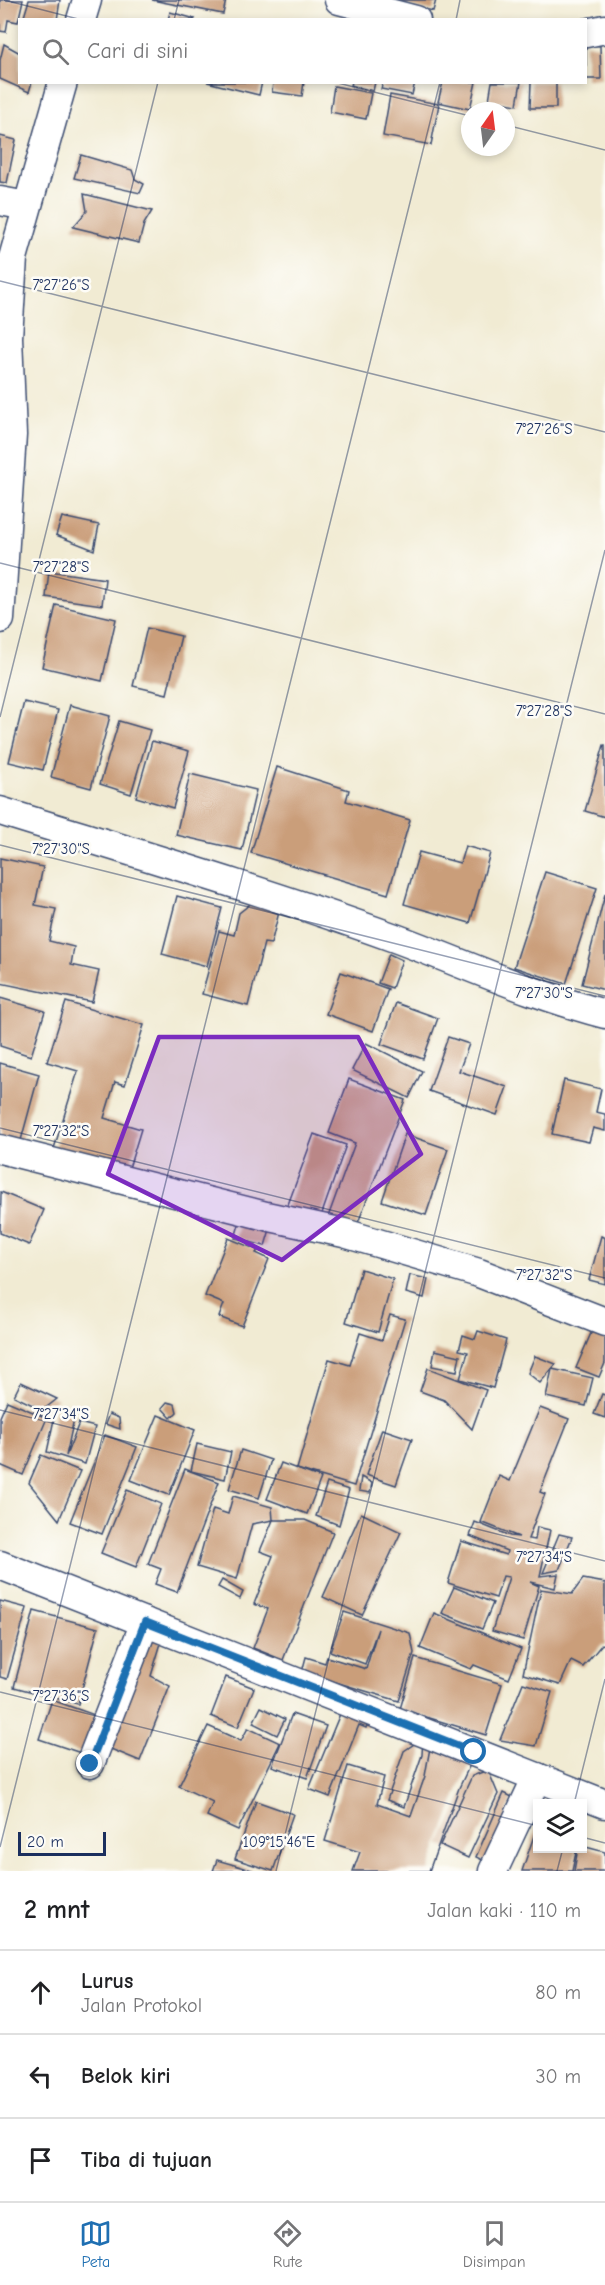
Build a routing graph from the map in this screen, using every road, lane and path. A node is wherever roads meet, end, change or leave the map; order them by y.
1 (87, 0) edge
2 (347, 1) edge
3 (82, 18) edge
4 (409, 18) edge
5 (605, 29) edge
6 (587, 33) edge
7 (62, 84) edge
8 (13, 203) edge
9 (0, 619) edge
10 (0, 811) edge
11 (605, 1014) edge
12 (0, 1149) edge
13 (605, 1322) edge
14 (0, 1564) edge
15 (145, 1622) junction
16 (90, 1764) dead end
17 (537, 1778) junction
18 (605, 1804) edge
19 (493, 1871) edge

1 - 3 street
2 - 4 street
5 - 6 street
7 - 8 street
8 - 9 street
10 - 11 street
12 - 13 street
14 - 15 street
15 - 16 street
15 - 17 street
17 - 18 street
17 - 19 street

